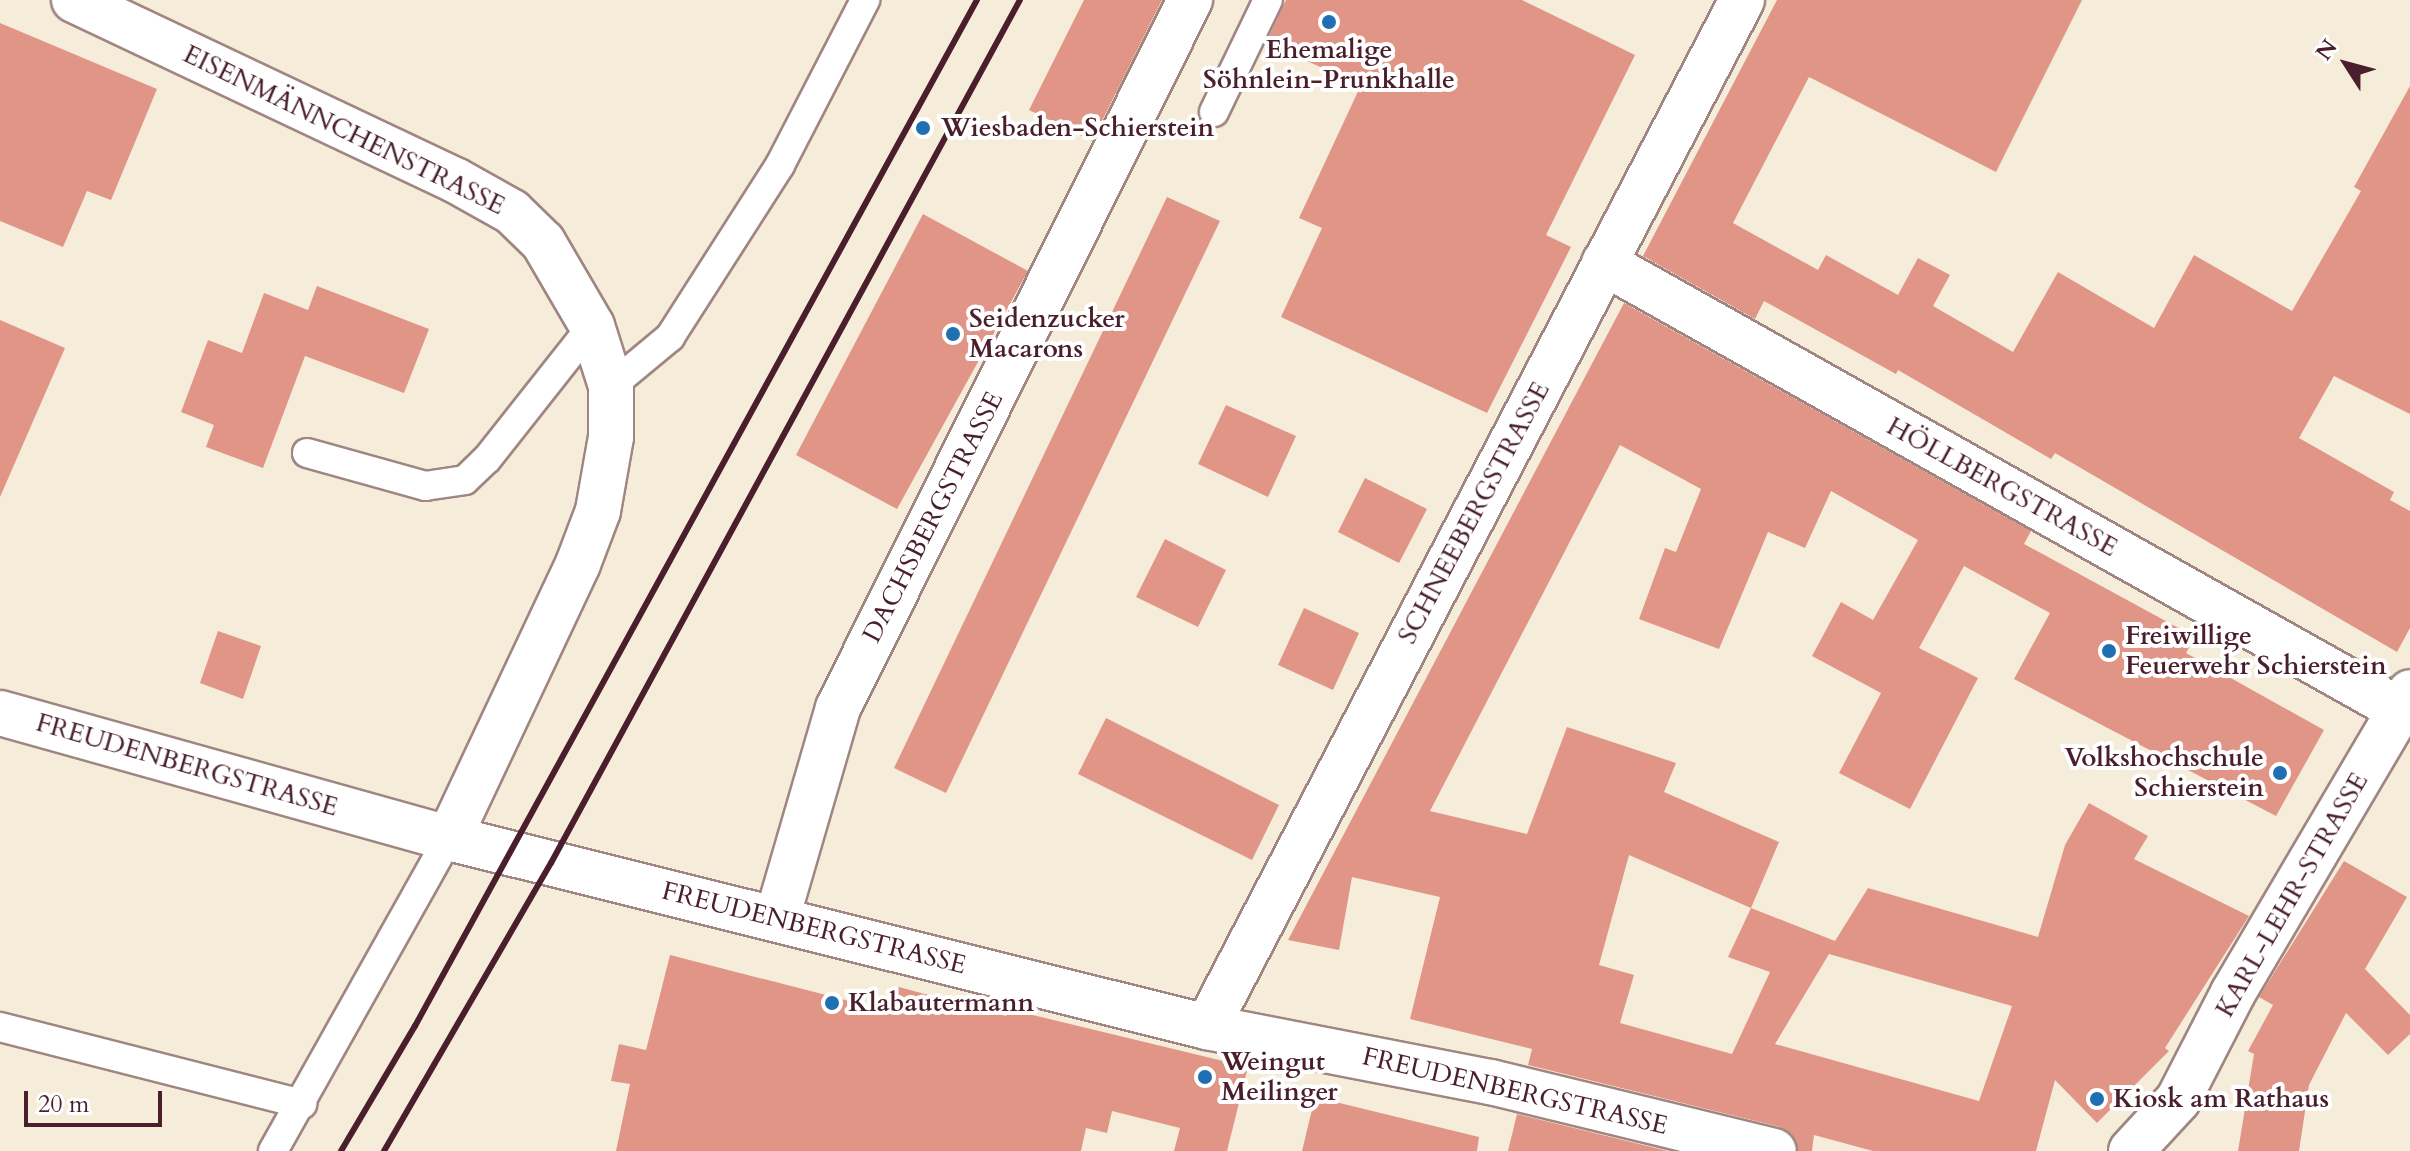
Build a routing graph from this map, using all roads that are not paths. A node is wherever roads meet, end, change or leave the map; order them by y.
1 (74, 0) edge
2 (865, 0) edge
3 (1190, 0) edge
4 (1268, 0) edge
5 (1742, 0) edge
6 (1214, 112) dead end
7 (1604, 263) junction
8 (592, 326) junction
9 (611, 386) junction
10 (307, 453) dead end
11 (2405, 701) edge
12 (0, 713) edge
13 (449, 838) junction
14 (777, 918) junction
15 (0, 1027) edge
16 (1207, 1027) junction
17 (2178, 1100) junction
18 (302, 1104) junction
19 (273, 1151) edge
20 (1774, 1151) edge
21 (2131, 1151) edge
22 (2178, 1151) edge

1 - 8 street, EISENMÄNNCHENSTRASSE
2 - 9 lane
3 - 14 street, DACHSBERGSTRASSE
4 - 6 lane
5 - 7 street, SCHNEEBERGSTRASSE
7 - 11 street, HÖLLBERGSTRASSE
7 - 16 street, SCHNEEBERGSTRASSE
8 - 9 street, EISENMÄNNCHENSTRASSE
8 - 10 lane
9 - 13 street, EISENMÄNNCHENSTRASSE
11 - 17 street, KARL-LEHR-STRASSE
12 - 13 street, FREUDENBERGSTRASSE
13 - 14 street, FREUDENBERGSTRASSE
13 - 18 lane
14 - 16 street, FREUDENBERGSTRASSE
15 - 18 lane
16 - 20 street, FREUDENBERGSTRASSE
17 - 21 street, KARL-LEHR-STRASSE
17 - 22 street, KARL-LEHR-STRASSE
18 - 19 lane

